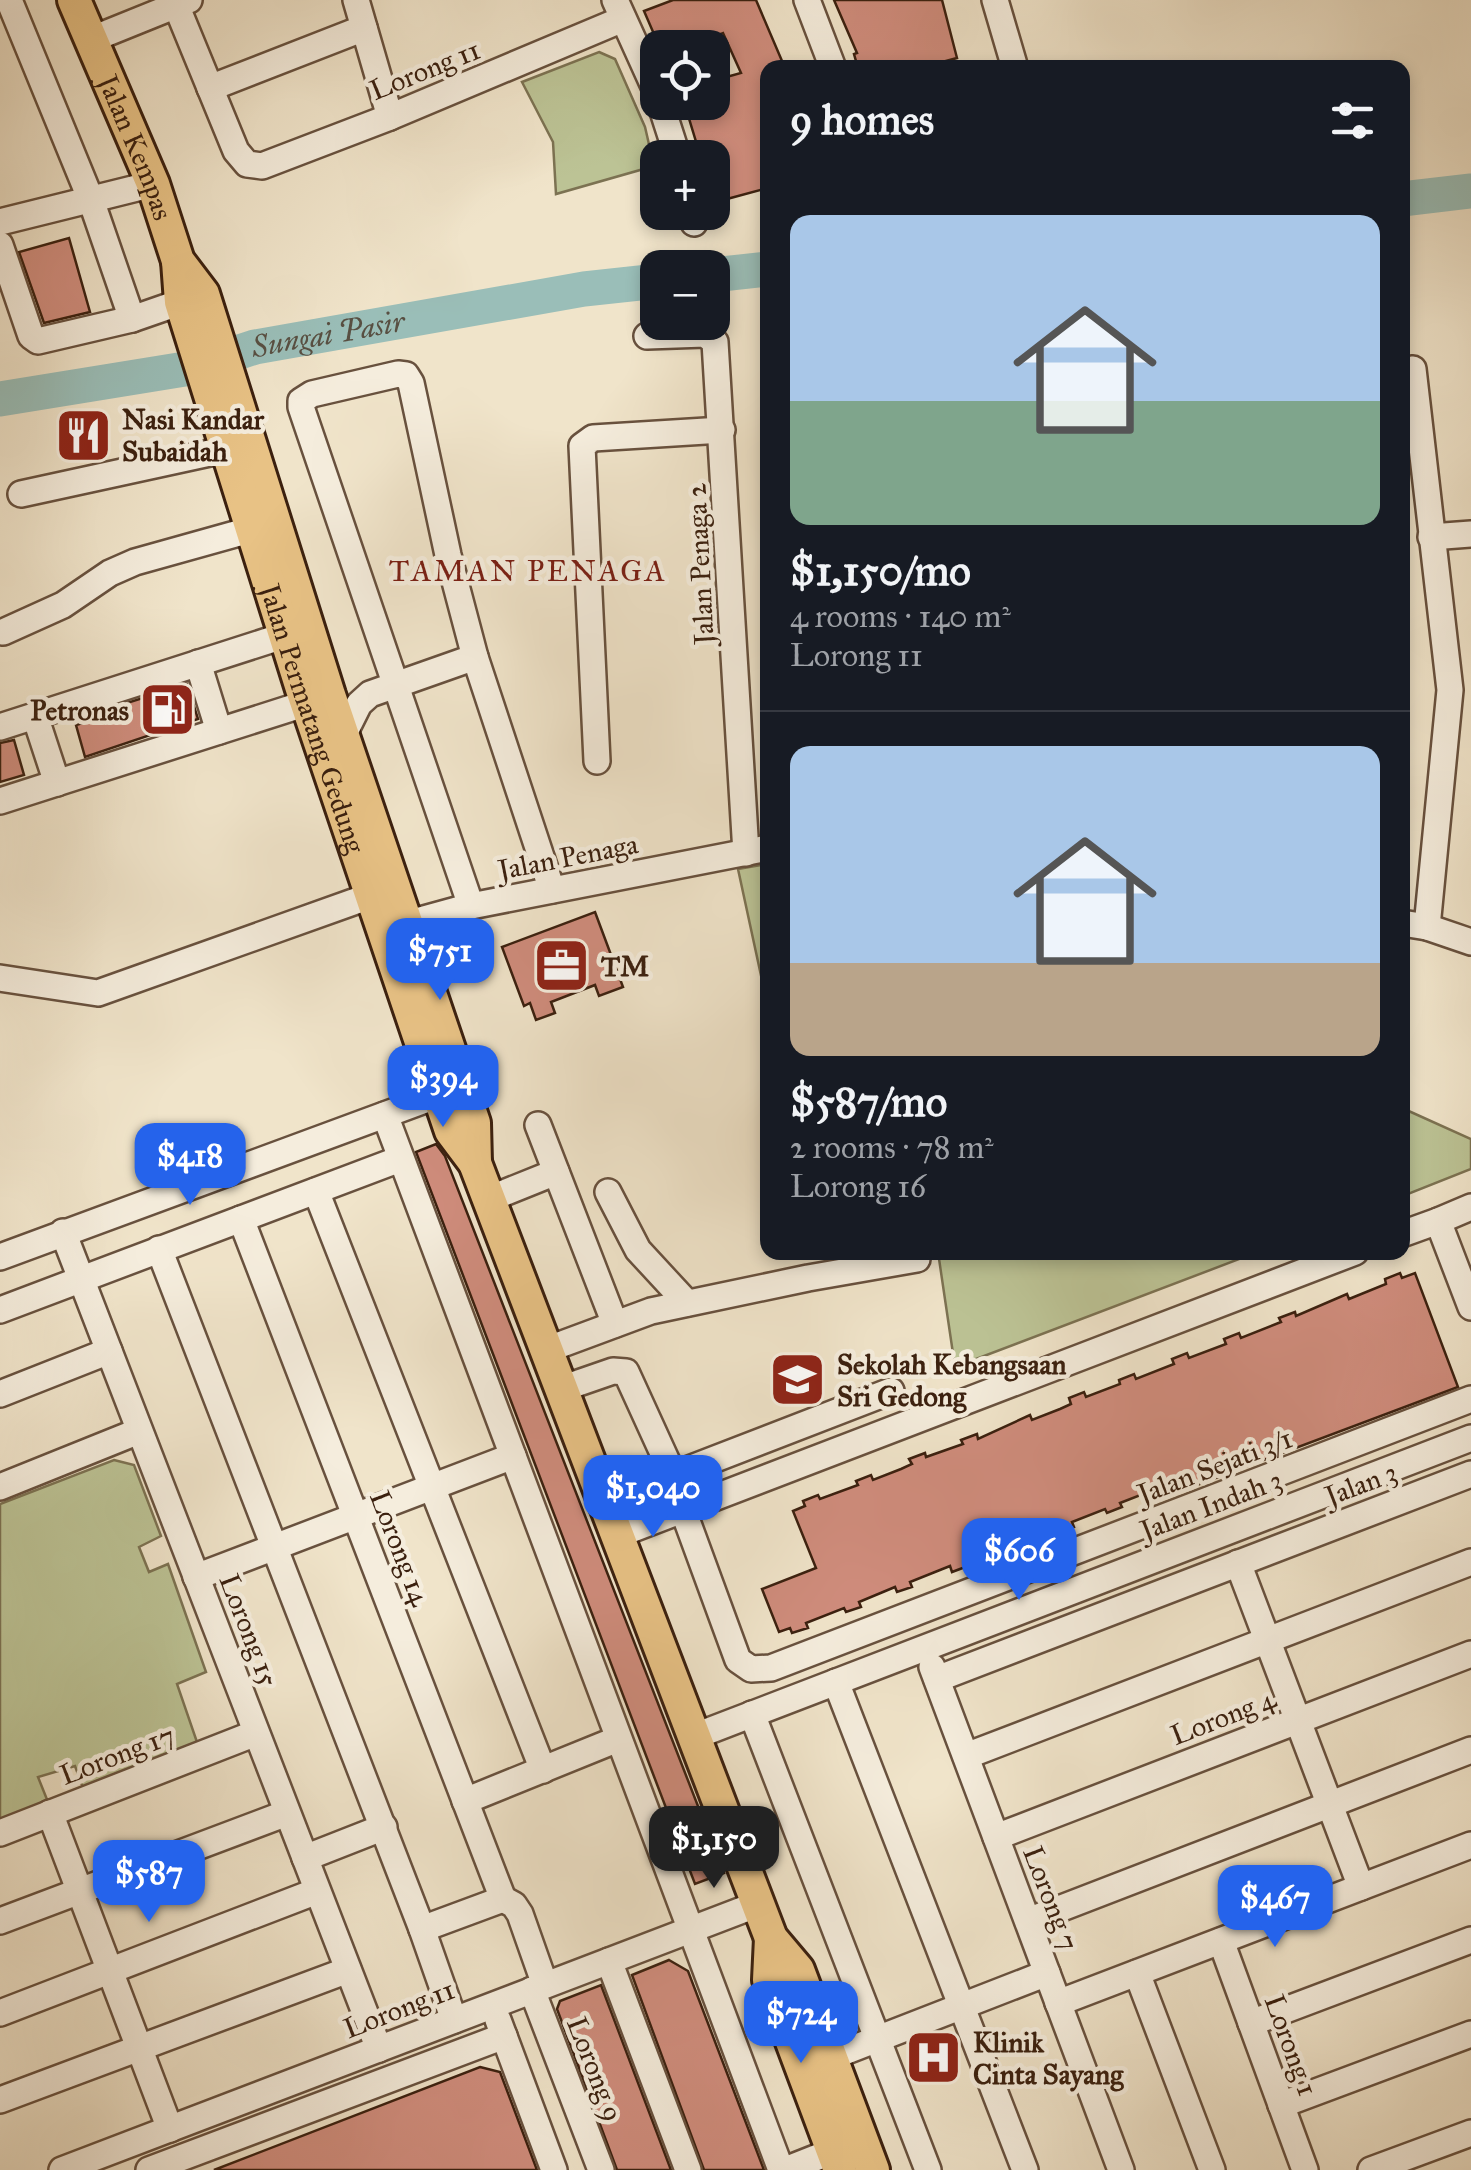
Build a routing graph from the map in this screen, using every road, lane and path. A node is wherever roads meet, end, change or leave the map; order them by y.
1 (9, 0) edge
2 (74, 0) edge
3 (356, 0) edge
4 (807, 0) edge
5 (995, 0) edge
6 (180, 2) edge
7 (620, 10) edge
8 (364, 28) junction
9 (90, 40) junction
10 (640, 55) edge
11 (831, 60) edge
12 (1013, 60) edge
13 (210, 88) junction
14 (390, 117) junction
15 (153, 184) junction
16 (91, 200) junction
17 (3, 213) edge
18 (0, 244) edge
19 (192, 298) junction
20 (132, 318) junction
21 (712, 340) edge
22 (1413, 369) dead end
23 (220, 384) junction
24 (722, 430) junction
25 (228, 449) junction
26 (20, 494) dead end
27 (253, 529) junction
28 (1471, 534) edge
29 (1431, 537) junction
30 (2, 632) dead end
31 (286, 635) junction
32 (474, 656) junction
33 (198, 663) junction
34 (394, 685) junction
35 (307, 703) junction
36 (35, 716) junction
37 (0, 727) edge
38 (219, 731) junction
39 (343, 736) junction
40 (597, 761) dead end
41 (57, 783) junction
42 (0, 801) edge
43 (757, 851) edge
44 (552, 890) junction
45 (370, 896) junction
46 (471, 906) junction
47 (1415, 925) edge
48 (394, 927) junction
49 (1471, 942) edge
50 (0, 978) edge
51 (450, 1091) junction
52 (384, 1115) junction
53 (538, 1125) dead end
54 (400, 1159) junction
55 (556, 1172) junction
56 (316, 1191) junction
57 (608, 1192) dead end
58 (489, 1199) junction
59 (1471, 1207) edge
60 (242, 1219) junction
61 (1438, 1221) junction
62 (1410, 1231) edge
63 (63, 1232) junction
64 (158, 1249) junction
65 (0, 1257) edge
66 (912, 1260) edge
67 (1334, 1260) edge
68 (82, 1277) junction
69 (687, 1303) junction
70 (1471, 1308) edge
71 (0, 1310) edge
72 (615, 1324) junction
73 (546, 1350) junction
74 (108, 1351) junction
75 (561, 1389) junction
76 (891, 1391) dead end
77 (0, 1394) edge
78 (1471, 1400) edge
79 (140, 1431) junction
80 (1471, 1438) edge
81 (513, 1456) junction
82 (1471, 1474) edge
83 (0, 1487) edge
84 (434, 1487) junction
85 (683, 1510) junction
86 (356, 1516) junction
87 (617, 1535) junction
88 (274, 1547) junction
89 (1471, 1562) edge
90 (1238, 1563) junction
91 (196, 1577) junction
92 (1267, 1640) junction
93 (925, 1648) junction
94 (1471, 1654) edge
95 (937, 1679) junction
96 (836, 1682) junction
97 (752, 1714) junction
98 (1298, 1721) junction
99 (256, 1733) junction
100 (694, 1738) junction
101 (618, 1739) junction
102 (1471, 1750) edge
103 (966, 1756) junction
104 (543, 1770) junction
105 (465, 1801) junction
106 (1330, 1805) junction
107 (50, 1813) junction
108 (287, 1813) junction
109 (384, 1828) junction
110 (0, 1833) edge
111 (996, 1837) junction
112 (1471, 1845) edge
113 (305, 1858) junction
114 (1361, 1887) junction
115 (79, 1891) junction
116 (318, 1891) junction
117 (503, 1899) junction
118 (758, 1904) junction
119 (0, 1921) edge
120 (1028, 1922) junction
121 (422, 1930) junction
122 (689, 1930) junction
123 (772, 1938) junction
124 (1221, 1940) junction
125 (1471, 1940) edge
126 (610, 1960) junction
127 (109, 1970) junction
128 (348, 1970) junction
129 (1137, 1972) junction
130 (1048, 1973) junction
131 (539, 1988) junction
132 (1058, 2003) junction
133 (492, 2006) junction
134 (962, 2007) junction
135 (0, 2013) edge
136 (454, 2020) junction
137 (1251, 2023) junction
138 (1471, 2034) edge
139 (504, 2036) junction
140 (877, 2041) junction
141 (141, 2049) junction
142 (379, 2049) junction
143 (830, 2057) junction
144 (0, 2100) edge
145 (1281, 2106) junction
146 (170, 2129) junction
147 (1471, 2133) edge
148 (837, 2160) edge
149 (63, 2170) edge
150 (149, 2170) edge
151 (554, 2170) edge
152 (601, 2170) edge
153 (688, 2170) edge
154 (783, 2170) edge
155 (873, 2170) edge
156 (928, 2170) edge
157 (1025, 2170) edge
158 (1121, 2170) edge
159 (1212, 2170) edge
160 (1305, 2170) edge
161 (1372, 2170) edge

1 - 16 street
2 - 9 main road, Jalan Kempas
3 - 8 street
4 - 11 street
5 - 12 street
6 - 9 street
6 - 13 street
7 - 10 street
7 - 14 street, Lorong 11
8 - 13 street
8 - 14 street
9 - 15 main road, Jalan Kempas
13 - 14 street, Lorong 11
15 - 16 street
15 - 19 main road, Jalan Kempas
16 - 17 street
16 - 20 street
18 - 20 street
19 - 20 street
19 - 23 main road, Jalan Permatang Gedung
21 - 24 street, Jalan Penaga 2
22 - 29 street
23 - 25 main road, Jalan Permatang Gedung
23 - 39 main road, Jalan Permatang Gedung
24 - 40 street
24 - 43 street, Jalan Penaga 2
25 - 26 street
25 - 27 main road, Jalan Permatang Gedung
27 - 30 street
27 - 31 main road, Jalan Permatang Gedung
28 - 29 street
29 - 47 street
31 - 33 street
31 - 35 main road, Jalan Permatang Gedung
32 - 34 street
32 - 34 street
32 - 44 street
33 - 36 street
33 - 38 street
34 - 39 street
34 - 46 street
35 - 38 street
35 - 45 main road, Jalan Permatang Gedung
36 - 37 street
36 - 41 street
38 - 41 street
39 - 48 main road, Jalan Permatang Gedung
41 - 42 street
43 - 44 street, Jalan Penaga
44 - 46 street, Jalan Penaga
45 - 48 main road, Jalan Permatang Gedung
45 - 50 street
46 - 48 street, Jalan Penaga
47 - 49 street
48 - 51 main road, Jalan Permatang Gedung
51 - 52 street
51 - 58 main road, Jalan Permatang Gedung
52 - 54 street
52 - 63 street
53 - 55 street
54 - 56 street
54 - 81 street
55 - 58 street
55 - 72 street
56 - 60 street
56 - 84 street
57 - 69 street
58 - 73 main road, Jalan Permatang Gedung
59 - 61 street
60 - 64 street
60 - 86 street, Lorong 14
61 - 62 street
61 - 70 street
63 - 65 street
63 - 68 street, Lorong 15
64 - 68 street
64 - 88 street
66 - 69 street
67 - 85 street
68 - 71 street
68 - 74 street, Lorong 15
69 - 72 street
72 - 73 street
73 - 75 main road, Jalan Permatang Gedung
74 - 77 street
74 - 79 street, Lorong 15
75 - 76 street
75 - 87 main road, Jalan Permatang Gedung
78 - 85 street, Jalan Sejati 3/1
79 - 83 street
79 - 91 street, Lorong 15
80 - 93 street, Jalan Indah 3
81 - 84 street
81 - 101 street
82 - 90 street, Jalan 3
84 - 86 street
84 - 104 street
85 - 87 street
86 - 88 street
86 - 105 street, Lorong 14
87 - 100 main road, Jalan Permatang Gedung
88 - 91 street
88 - 109 street
89 - 92 street
90 - 92 street
90 - 95 street, Jalan 3
91 - 99 street, Lorong 15
92 - 98 street
92 - 103 street
93 - 95 street, Lorong 7
93 - 96 street, Jalan Indah 3
94 - 98 street, Lorong 4
95 - 103 street, Lorong 7
96 - 97 street, Jalan Indah 3
96 - 134 street
97 - 100 street, Jalan Indah 3
97 - 140 street
98 - 106 street
98 - 111 street, Lorong 4
99 - 107 street, Lorong 17
99 - 108 street, Lorong 15
100 - 118 main road, Jalan Permatang Gedung
101 - 104 street
101 - 122 street
102 - 106 street
103 - 111 street, Lorong 7
104 - 105 street
105 - 117 street, Lorong 14
106 - 114 street
106 - 120 street
107 - 110 street, Lorong 17
107 - 115 street
108 - 113 street, Lorong 15
108 - 115 street
109 - 113 street
109 - 121 street
111 - 120 street, Lorong 7
112 - 114 street
113 - 116 street, Lorong 15
114 - 124 street
115 - 119 street
115 - 127 street
116 - 127 street
116 - 128 street, Lorong 15
117 - 121 street
117 - 131 street, Lorong 9
118 - 122 street, Lorong 11
118 - 123 main road, Jalan Permatang Gedung
120 - 130 street, Lorong 7
121 - 136 street
122 - 126 street, Lorong 11
122 - 154 street
123 - 143 main road, Jalan Permatang Gedung
123 - 148 main road, Jalan Permatang Gedung
124 - 129 street
124 - 137 street, Lorong 1
125 - 137 street
126 - 131 street, Lorong 11
126 - 153 street
127 - 135 street
127 - 141 street
128 - 141 street
128 - 142 street, Lorong 15
129 - 132 street
129 - 159 street
130 - 132 street, Lorong 7
130 - 134 street
131 - 133 street, Lorong 11
131 - 152 street, Lorong 9
132 - 158 street, Lorong 7
133 - 136 street, Lorong 11
133 - 139 street
134 - 140 street
134 - 157 street
136 - 142 street, Lorong 11
137 - 145 street, Lorong 1
138 - 145 street
139 - 150 street
139 - 151 street
140 - 143 street
140 - 156 street
141 - 144 street
141 - 146 street
142 - 146 street, Lorong 11
143 - 155 main road, Jalan Permatang Gedung
145 - 160 street, Lorong 1
146 - 149 street, Lorong 11
147 - 161 street
148 - 154 street

